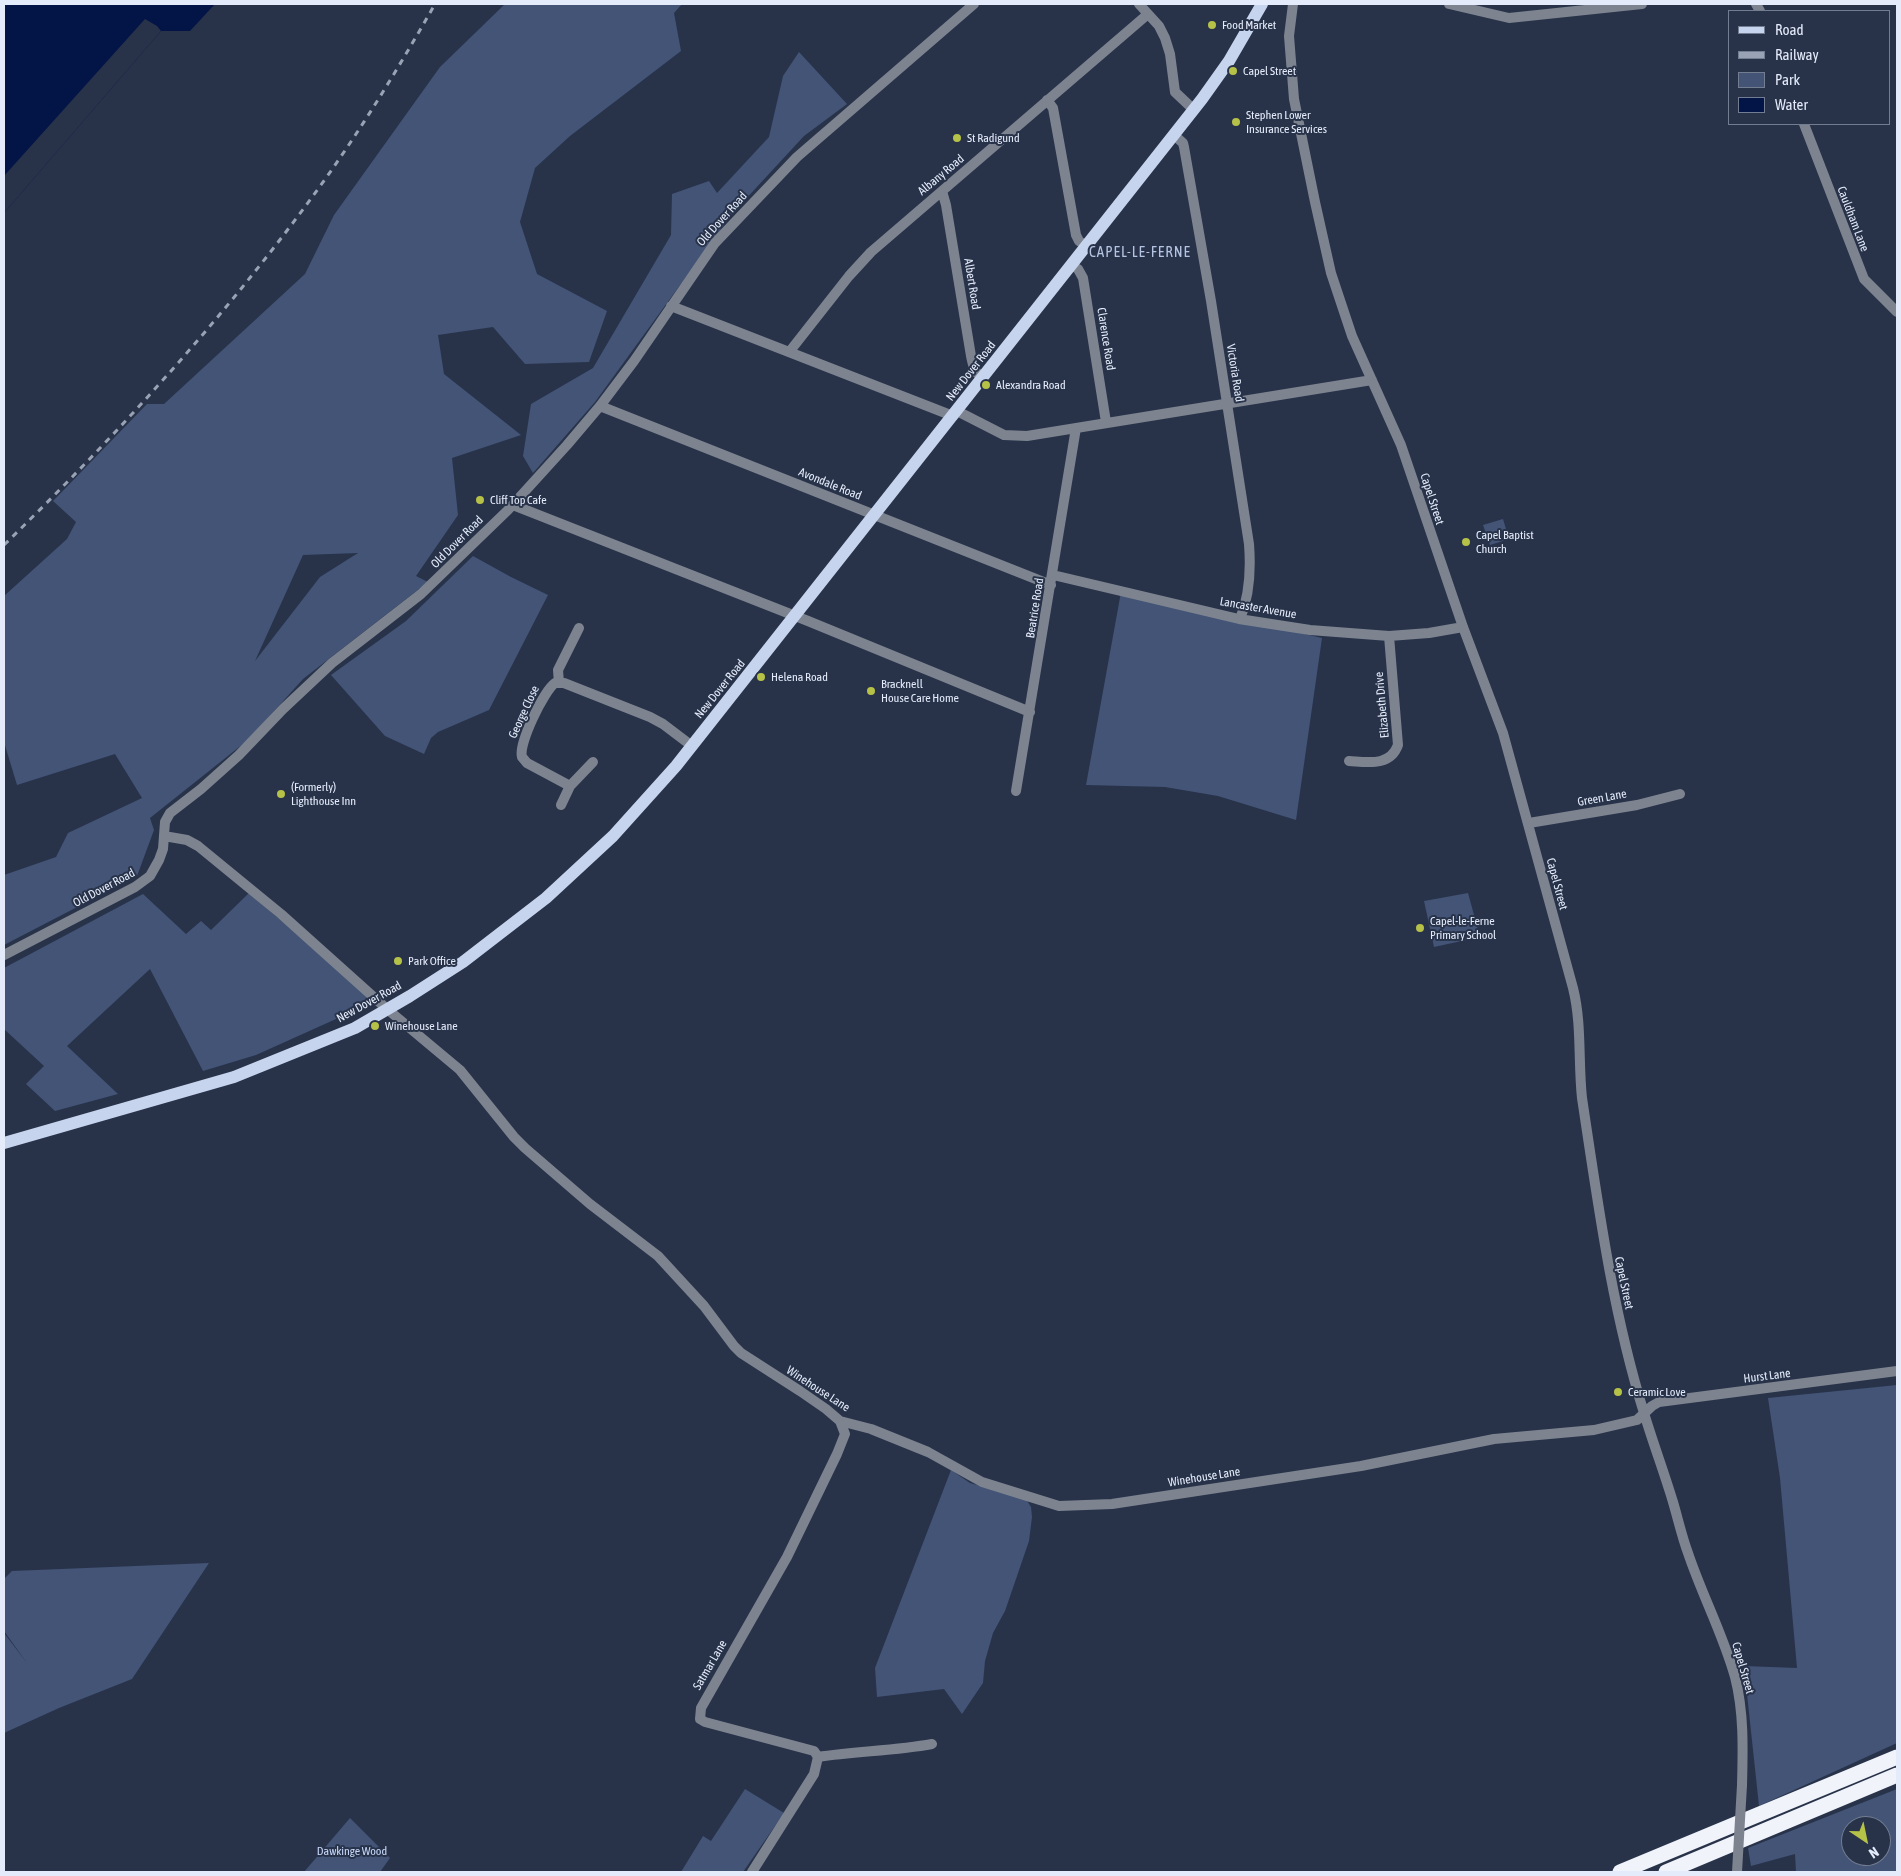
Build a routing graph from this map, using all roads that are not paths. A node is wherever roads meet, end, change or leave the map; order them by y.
1 (974, 4) edge
2 (1139, 4) edge
3 (1262, 4) edge
4 (1293, 4) edge
5 (1449, 4) edge
6 (1642, 4) edge
7 (1148, 14) junction
8 (1047, 100) junction
9 (1194, 110) junction
10 (1804, 125) edge
11 (1174, 135) junction
12 (942, 191) junction
13 (1086, 246) junction
14 (1071, 265) junction
15 (671, 306) junction
16 (1897, 312) edge
17 (790, 351) junction
18 (982, 377) junction
19 (1372, 380) junction
20 (1227, 403) junction
21 (600, 406) junction
22 (955, 413) junction
23 (1106, 422) junction
24 (1076, 428) junction
25 (513, 504) junction
26 (874, 515) junction
27 (1052, 580) junction
28 (796, 617) junction
29 (1240, 619) junction
30 (1463, 627) junction
31 (579, 628) dead end
32 (1389, 636) junction
33 (559, 682) junction
34 (1030, 712) junction
35 (692, 746) junction
36 (1348, 761) dead end
37 (593, 762) dead end
38 (570, 786) junction
39 (1016, 791) dead end
40 (1680, 794) dead end
41 (561, 805) dead end
42 (1529, 823) junction
43 (164, 836) junction
44 (4, 955) edge
45 (387, 1010) junction
46 (4, 1143) edge
47 (1897, 1371) edge
48 (1644, 1414) junction
49 (840, 1421) junction
50 (932, 1744) dead end
51 (818, 1757) junction
52 (1897, 1757) edge
53 (1897, 1776) edge
54 (752, 1872) edge
55 (1620, 1872) edge
56 (1666, 1872) edge
57 (1737, 1872) edge

1 - 15 street, Old Dover Road
2 - 7 street
3 - 9 main road, New Dover Road
4 - 19 street, Capel Street
5 - 6 street
7 - 8 street, Albany Road
7 - 9 street
8 - 12 street, Albany Road
8 - 13 street
9 - 11 main road, New Dover Road
10 - 16 street, Cauldham Lane
11 - 13 main road, New Dover Road
11 - 20 street, Victoria Road
12 - 17 street, Albany Road
12 - 18 street, Albert Road
13 - 14 main road, New Dover Road
14 - 18 main road, New Dover Road
14 - 23 street, Clarence Road
15 - 17 street
15 - 21 street, Old Dover Road
17 - 22 street
18 - 22 main road, New Dover Road
19 - 20 street
19 - 30 street, Capel Street
20 - 23 street
20 - 29 street, Victoria Road
21 - 25 street, Old Dover Road
21 - 26 street, Avondale Road
22 - 24 street
22 - 26 main road, New Dover Road
23 - 24 street
24 - 27 street, Beatrice Road
25 - 28 street
25 - 43 street, Old Dover Road
26 - 27 street, Avondale Road
26 - 28 main road, New Dover Road
27 - 29 street, Lancaster Avenue
27 - 34 street, Beatrice Road
28 - 34 street
28 - 35 main road, New Dover Road
29 - 32 street, Lancaster Avenue
30 - 32 street, Lancaster Avenue
30 - 42 street, Capel Street
31 - 33 street
32 - 36 street, Elizabeth Drive
33 - 35 street, George Close
33 - 38 street, George Close
34 - 39 street, Beatrice Road
35 - 45 main road, New Dover Road
37 - 38 street
38 - 41 street
40 - 42 street, Green Lane
42 - 48 street, Capel Street
43 - 44 street, Old Dover Road
43 - 45 street, Winehouse Lane
45 - 46 main road, New Dover Road
45 - 49 street, Winehouse Lane
47 - 48 street, Hurst Lane
48 - 49 street, Winehouse Lane
48 - 57 street, Capel Street, bridge
49 - 51 street, Satmar Lane
50 - 51 street
51 - 54 street
52 - 55 highway
53 - 56 highway

